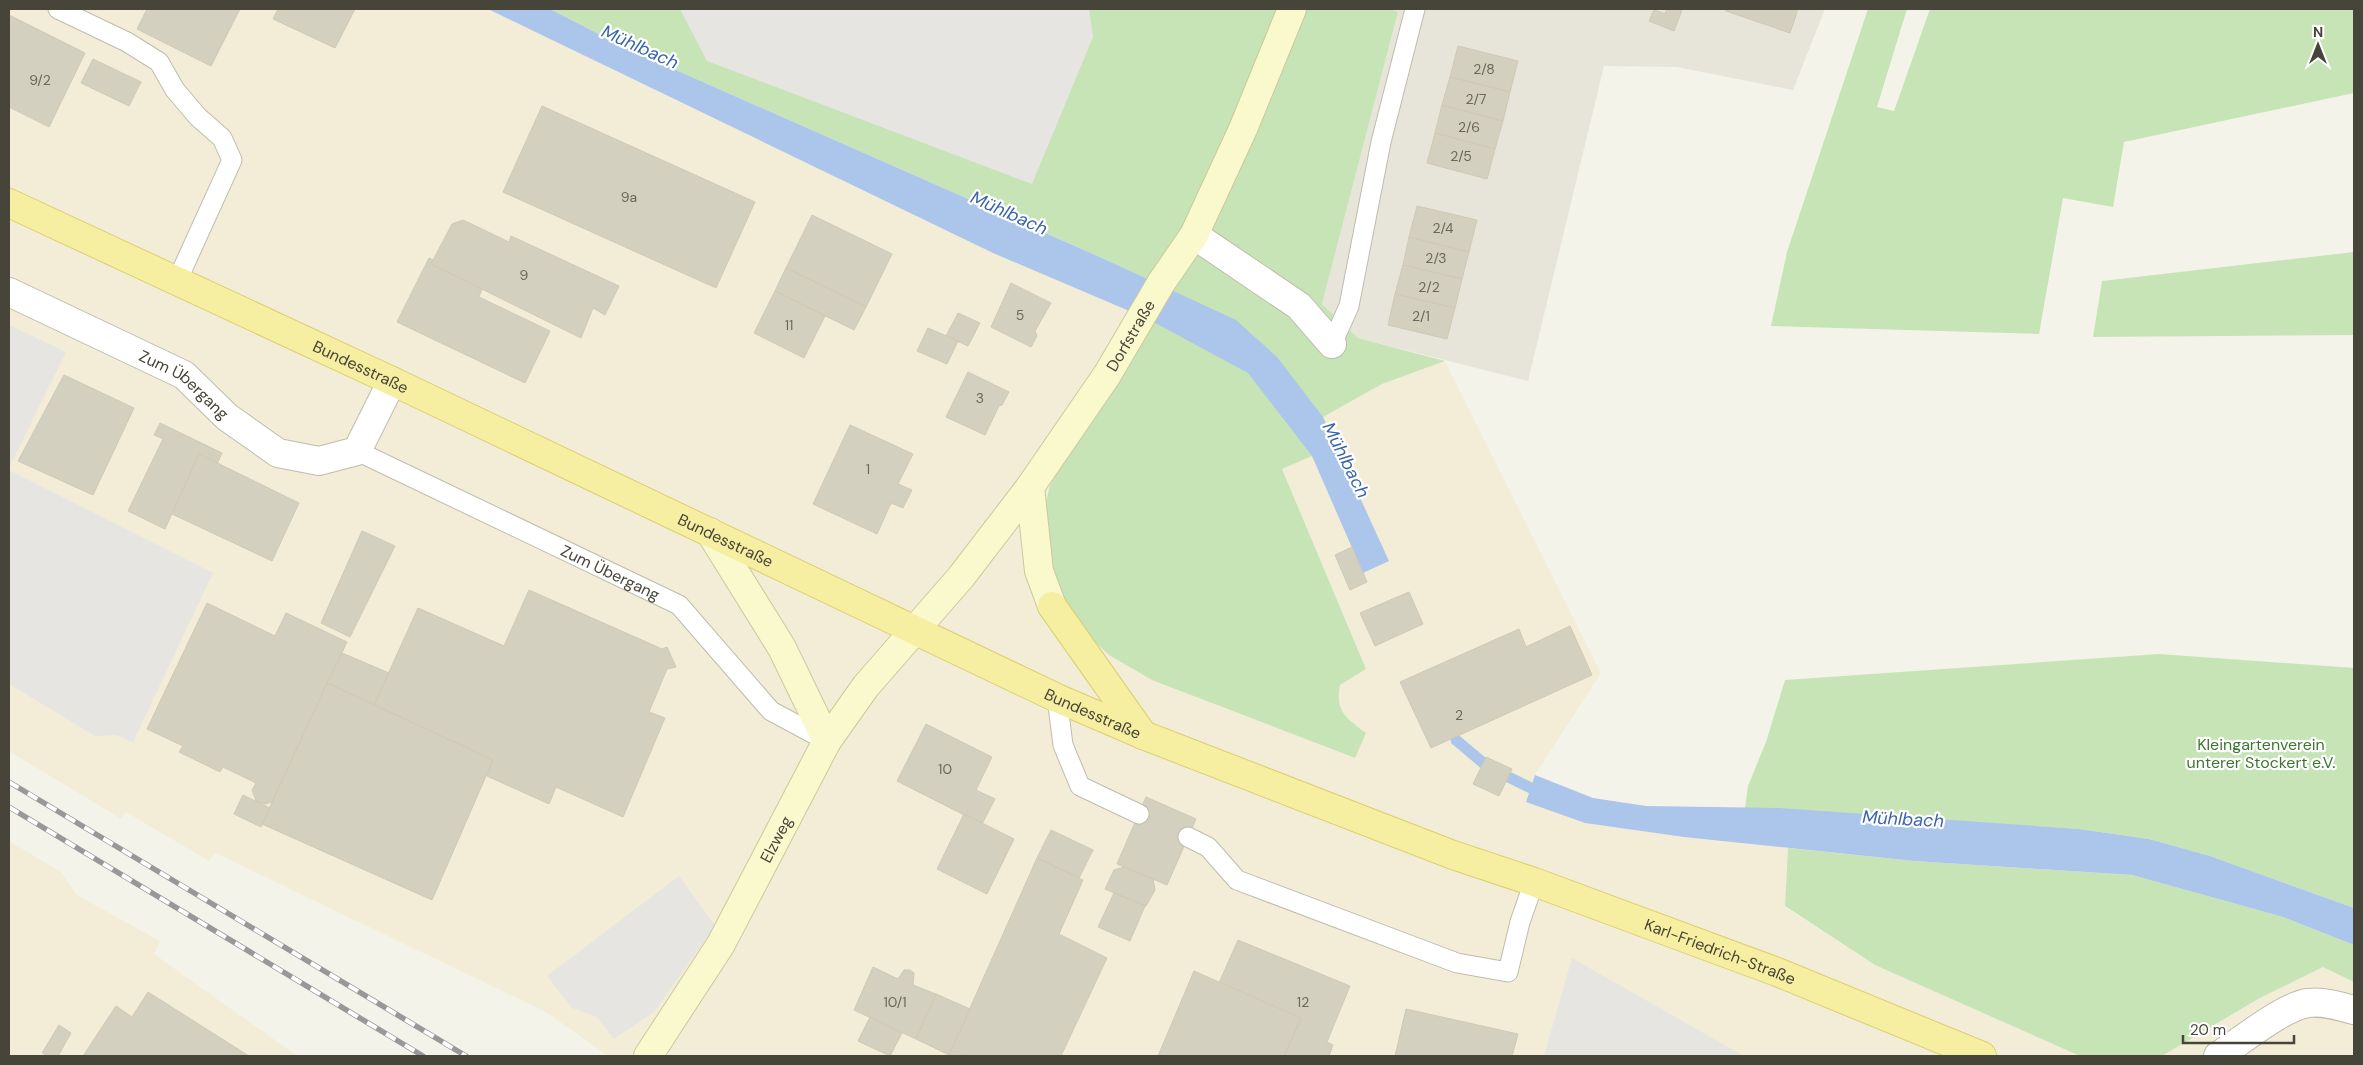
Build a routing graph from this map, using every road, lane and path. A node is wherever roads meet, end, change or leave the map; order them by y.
1 (58, 9) edge
2 (1292, 9) edge
3 (1415, 9) edge
4 (9, 203) edge
5 (1194, 235) junction
6 (177, 281) junction
7 (9, 292) edge
8 (1332, 344) joint
9 (392, 382) junction
10 (357, 451) junction
11 (1030, 487) junction
12 (710, 532) junction
13 (1052, 606) joint
14 (915, 630) junction
15 (1057, 698) junction
16 (1143, 735) junction
17 (827, 741) junction
18 (1139, 814) dead end
19 (1188, 837) dead end
20 (1453, 855) joint
21 (1534, 882) junction
22 (2354, 1010) edge
23 (2251, 1045) edge
24 (648, 1056) edge
25 (1982, 1056) edge
26 (2218, 1056) edge

1 - 6 lane
2 - 5 street, Dorfstraße
3 - 8 lane
4 - 6 main road, Bundesstraße
5 - 8 street
5 - 11 street, Dorfstraße
6 - 9 main road, Bundesstraße
7 - 10 street, Zum Übergang
9 - 10 street
9 - 12 main road, Bundesstraße
10 - 17 lane, Zum Übergang
11 - 13 street
11 - 14 street, Dorfstraße
12 - 14 main road, Bundesstraße
12 - 17 street
13 - 16 main road
14 - 15 main road, Bundesstraße
14 - 17 street, Elzweg
15 - 16 main road, Bundesstraße
15 - 18 lane
16 - 20 main road, Bundesstraße
17 - 24 street, Elzweg
19 - 21 lane
20 - 21 main road, Karl-Friedrich-Straße
21 - 25 main road, Karl-Friedrich-Straße
22 - 23 street
23 - 26 street

